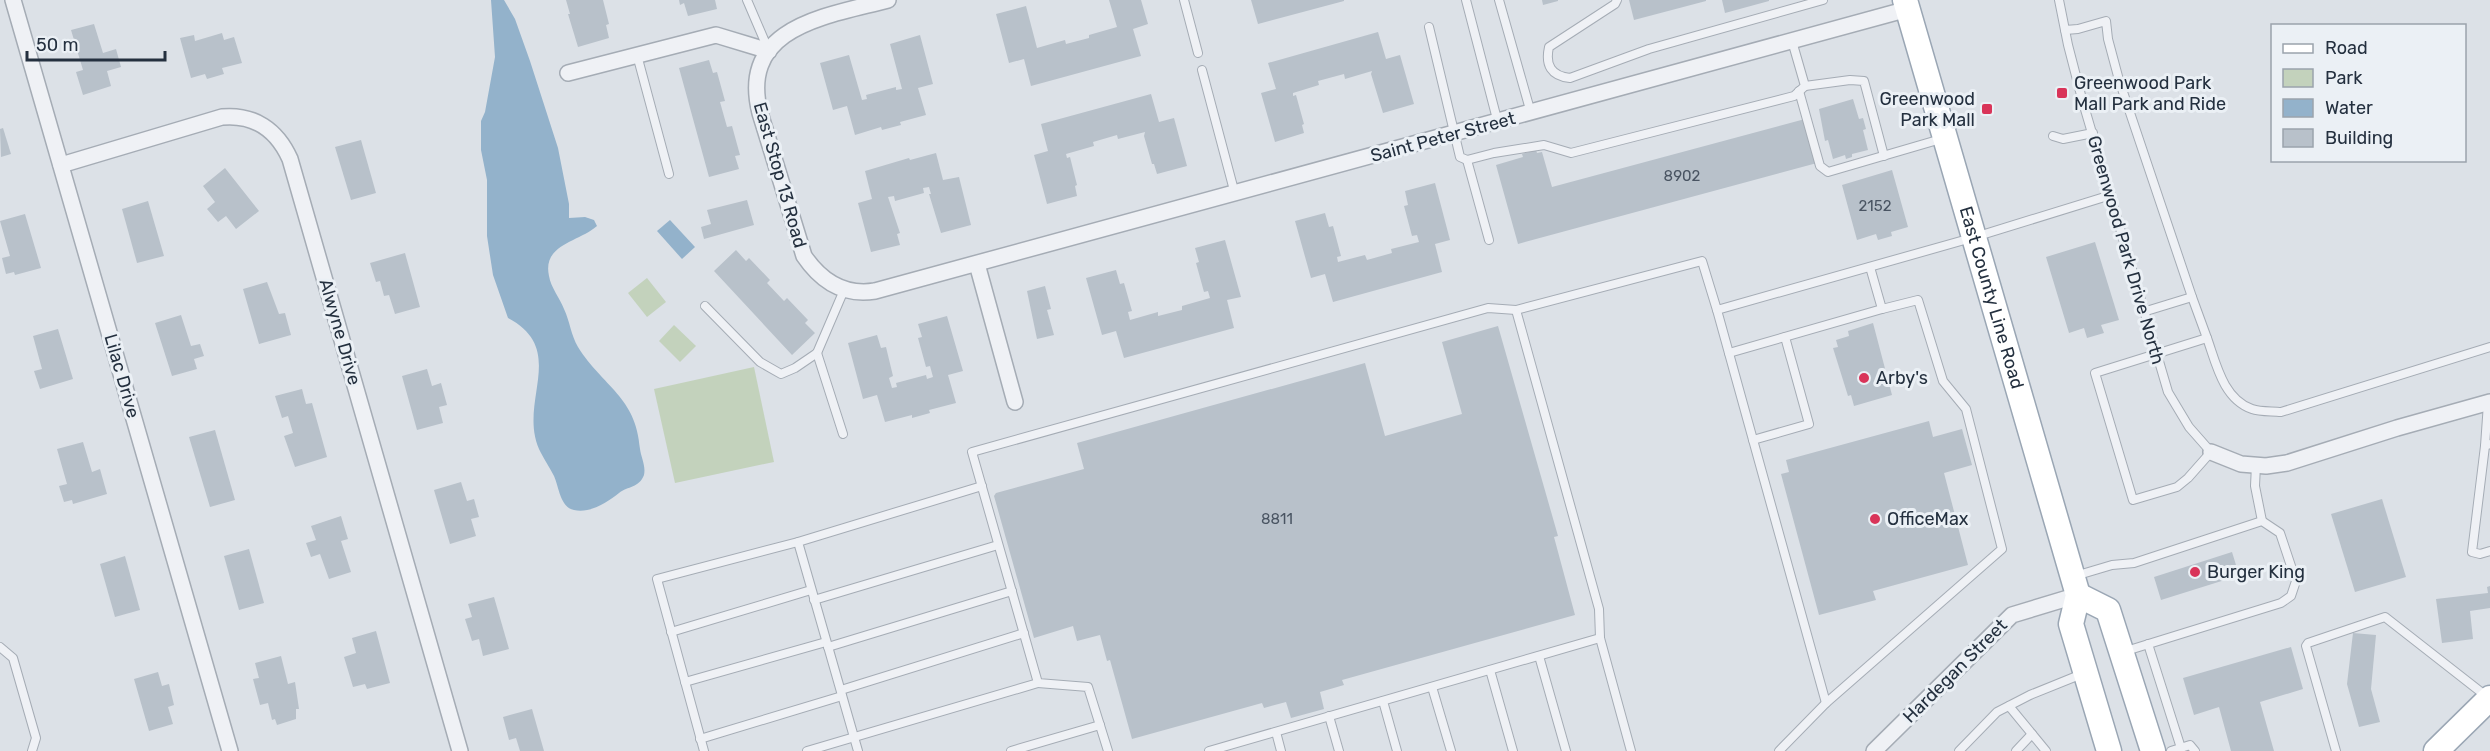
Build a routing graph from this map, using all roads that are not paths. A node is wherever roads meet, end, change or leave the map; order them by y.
1 (13, 0) edge
2 (747, 0) edge
3 (888, 0) edge
4 (1184, 0) edge
5 (1466, 0) edge
6 (1499, 0) edge
7 (1617, 0) edge
8 (1823, 0) edge
9 (2059, 0) edge
10 (1907, 4) edge
11 (1429, 27) dead end
12 (2065, 30) junction
13 (1792, 41) junction
14 (1198, 52) dead end
15 (767, 53) junction
16 (637, 55) junction
17 (1202, 70) dead end
18 (567, 73) dead end
19 (1802, 89) junction
20 (1531, 113) junction
21 (1498, 123) junction
22 (2093, 133) junction
23 (1455, 134) junction
24 (2053, 136) dead end
25 (1946, 137) junction
26 (1884, 156) junction
27 (1467, 160) junction
28 (60, 165) junction
29 (669, 174) dead end
30 (1235, 194) junction
31 (2111, 195) junction
32 (1975, 237) junction
33 (1490, 240) dead end
34 (977, 264) junction
35 (1870, 267) junction
36 (838, 287) junction
37 (2192, 297) junction
38 (705, 306) dead end
39 (1882, 309) junction
40 (1516, 310) junction
41 (1717, 310) junction
42 (2143, 312) junction
43 (1785, 337) junction
44 (2207, 338) junction
45 (2490, 347) edge
46 (817, 353) junction
47 (1729, 353) junction
48 (2156, 355) junction
49 (1015, 402) dead end
50 (2489, 403) edge
51 (843, 434) dead end
52 (1754, 440) junction
53 (2488, 445) edge
54 (2211, 452) junction
55 (2256, 465) junction
56 (982, 486) junction
57 (2262, 521) junction
58 (798, 542) junction
59 (998, 545) junction
60 (2490, 551) edge
61 (2075, 586) junction
62 (811, 590) junction
63 (1012, 591) junction
64 (814, 600) junction
65 (671, 632) junction
66 (1024, 633) junction
67 (1600, 638) junction
68 (827, 644) junction
69 (2148, 644) junction
70 (0, 647) edge
71 (2122, 652) junction
72 (1539, 656) junction
73 (1490, 670) junction
74 (2086, 673) junction
75 (685, 682) junction
76 (1038, 682) junction
77 (1432, 687) junction
78 (841, 693) junction
79 (2489, 698) edge
80 (1383, 701) junction
81 (1826, 703) junction
82 (2009, 706) junction
83 (1329, 716) junction
84 (1100, 725) junction
85 (1276, 732) junction
86 (2032, 734) junction
87 (854, 737) junction
88 (700, 739) junction
89 (2181, 748) junction
90 (1223, 749) edge
91 (32, 751) edge
92 (230, 751) edge
93 (460, 751) edge
94 (704, 751) edge
95 (807, 751) edge
96 (858, 751) edge
97 (1011, 751) edge
98 (1108, 751) edge
99 (1209, 751) edge
100 (1281, 751) edge
101 (1339, 751) edge
102 (1397, 751) edge
103 (1451, 751) edge
104 (1513, 751) edge
105 (1566, 751) edge
106 (1631, 751) edge
107 (1779, 751) edge
108 (1874, 751) edge
109 (1959, 751) edge
110 (2016, 751) edge
111 (2046, 751) edge
112 (2109, 751) edge
113 (2153, 751) edge
114 (2171, 751) edge
115 (2194, 751) edge
116 (2336, 751) edge
117 (2436, 751) edge

1 - 28 street, Lilac Drive
2 - 15 lane
3 - 15 street
4 - 14 lane
5 - 21 lane
6 - 20 lane
7 - 8 lane
9 - 12 lane, Greenwood Park Drive North
10 - 13 street, Saint Peter Street
10 - 25 main road, East County Line Road
11 - 23 lane
12 - 22 lane, Greenwood Park Drive North
12 - 37 lane
13 - 19 lane
13 - 20 street, Saint Peter Street
15 - 16 street
15 - 36 street, East Stop 13 Road
16 - 18 street
16 - 29 lane
17 - 30 lane
19 - 26 lane
19 - 26 lane
19 - 27 lane
20 - 21 street, Saint Peter Street
21 - 23 street, Saint Peter Street
22 - 24 lane
22 - 31 lane, Greenwood Park Drive North
23 - 27 lane
23 - 30 street, Saint Peter Street
25 - 26 lane
25 - 32 main road, East County Line Road
27 - 33 lane
28 - 92 street, Lilac Drive
28 - 93 street, Alwyne Drive
30 - 34 street, Saint Peter Street
31 - 32 lane
31 - 42 lane, Greenwood Park Drive North
32 - 35 lane
32 - 61 main road, East County Line Road
34 - 36 street, Saint Peter Street
34 - 49 street
35 - 39 lane
35 - 41 lane
36 - 46 lane
37 - 42 lane
37 - 44 lane
38 - 46 lane
39 - 43 lane
39 - 81 lane
40 - 41 lane
40 - 56 lane
40 - 67 lane
41 - 47 lane
42 - 48 lane, Greenwood Park Drive North
43 - 47 lane
43 - 52 lane
44 - 45 lane
44 - 48 lane
46 - 51 lane
47 - 52 lane
48 - 54 lane, Greenwood Park Drive North
48 - 54 lane
50 - 53 lane
50 - 55 street
52 - 81 lane
53 - 60 lane
54 - 55 street
55 - 57 lane
56 - 58 lane
56 - 59 lane
57 - 61 lane
57 - 69 lane
58 - 62 lane
58 - 65 lane
59 - 63 lane
59 - 64 lane
61 - 71 main road
61 - 74 main road, East County Line Road
61 - 108 street, Hardegan Street
62 - 64 lane
62 - 65 lane
63 - 66 lane
63 - 68 lane
64 - 68 lane
65 - 75 lane
66 - 76 lane
66 - 78 lane
67 - 72 lane
67 - 106 lane
68 - 75 lane
68 - 78 lane
69 - 71 lane
69 - 89 lane
70 - 91 lane
71 - 113 main road
72 - 73 lane
72 - 105 lane
73 - 77 lane
73 - 104 lane
74 - 82 lane
74 - 112 main road, East County Line Road
75 - 88 lane
76 - 84 lane
76 - 87 lane
77 - 80 lane
77 - 103 lane
78 - 87 lane
78 - 88 lane
79 - 116 lane
79 - 117 main road
80 - 83 lane
80 - 102 lane
81 - 107 lane
82 - 86 lane
82 - 109 lane
83 - 85 lane
83 - 101 lane
84 - 97 lane
84 - 98 lane
85 - 90 lane
85 - 100 lane
86 - 110 lane
86 - 111 lane
87 - 95 lane
87 - 96 lane
88 - 94 lane
89 - 114 lane
89 - 115 lane
90 - 99 lane

